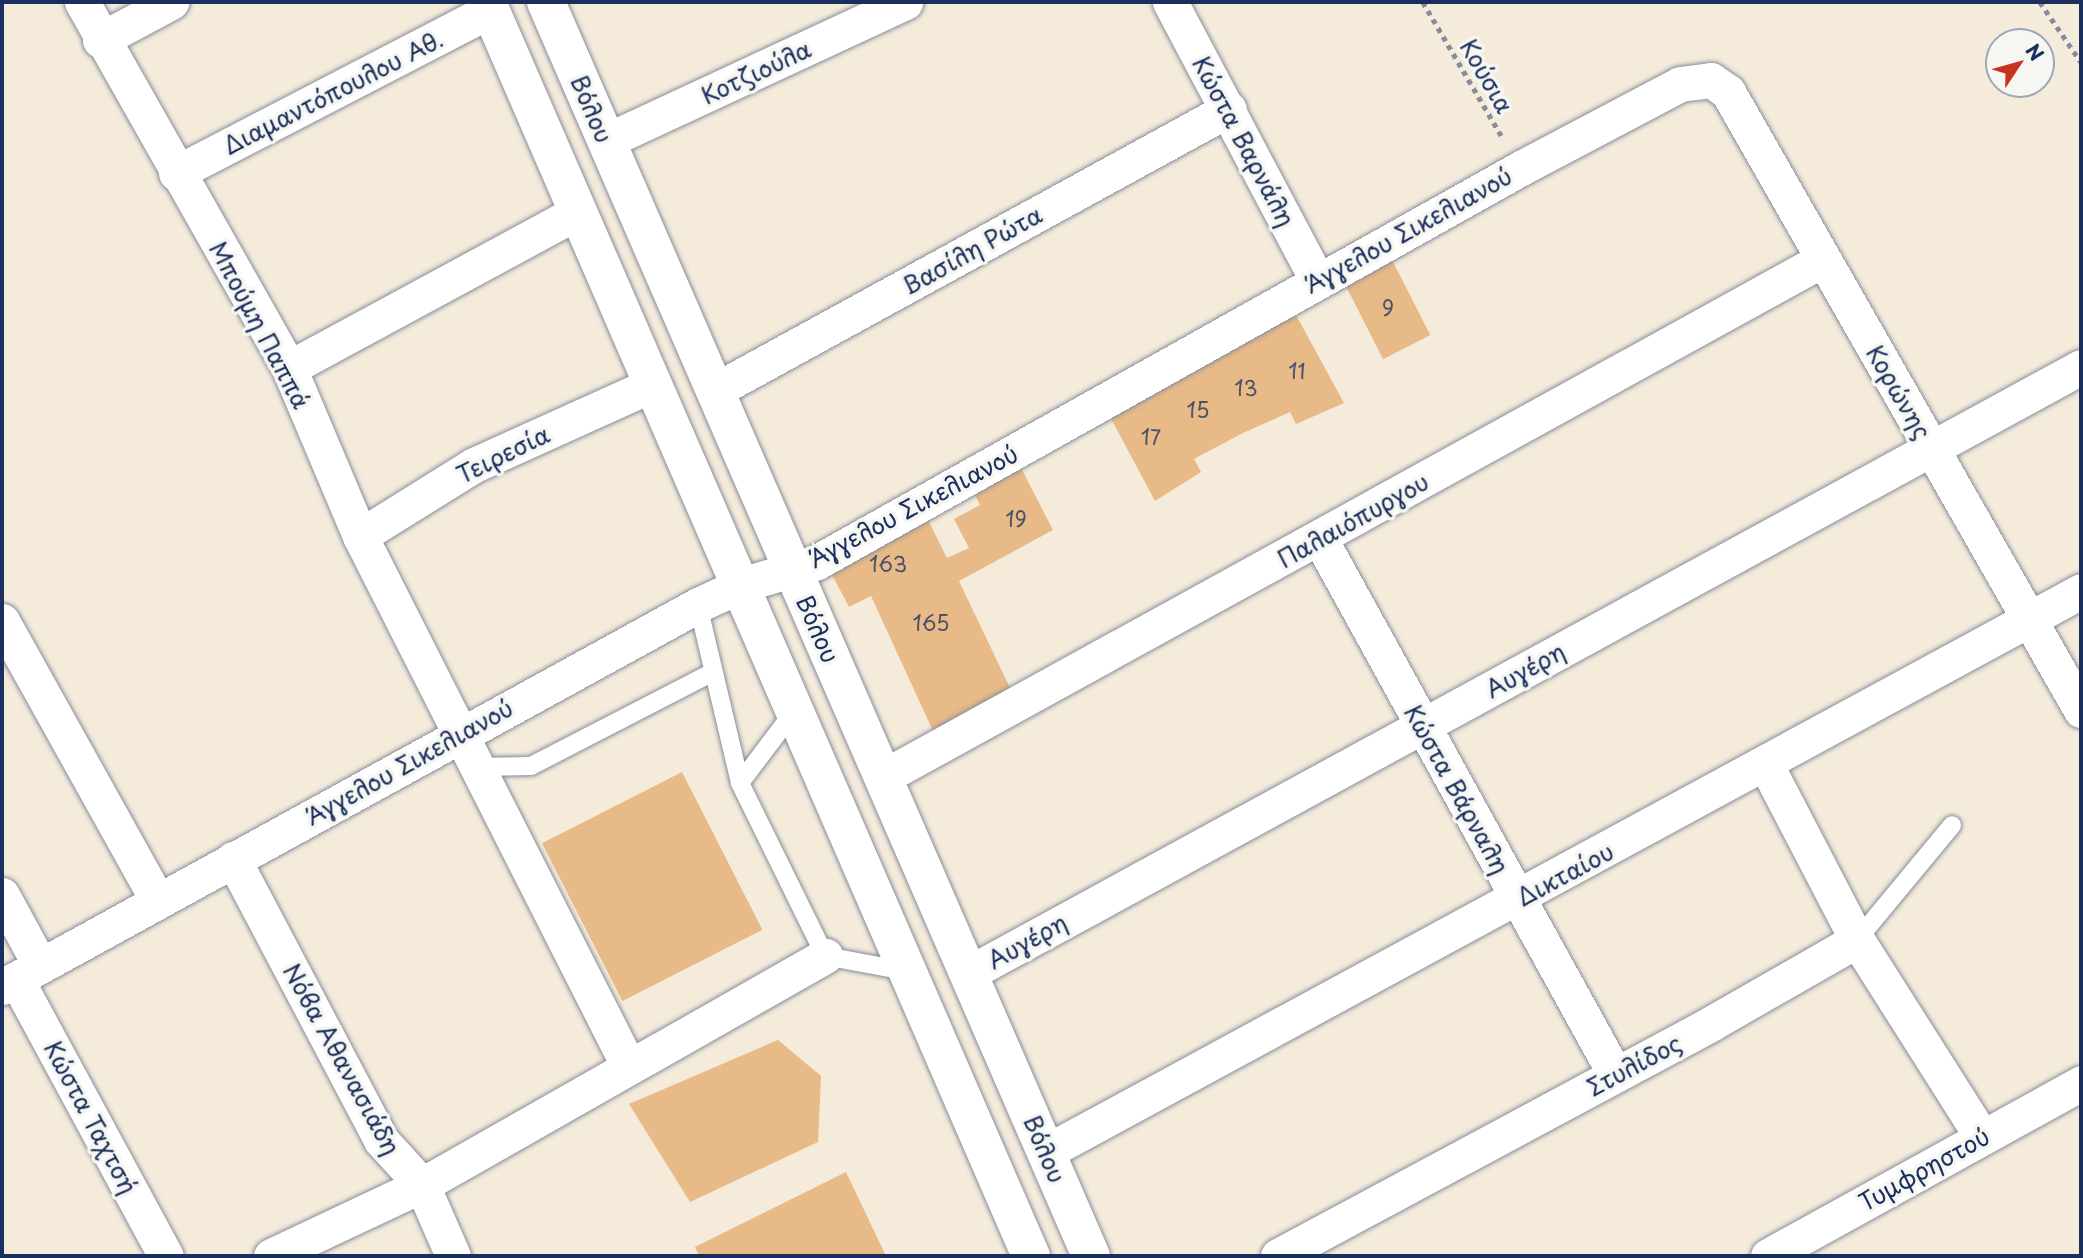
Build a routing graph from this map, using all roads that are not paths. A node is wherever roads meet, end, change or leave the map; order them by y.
1 (82, 2) edge
2 (171, 2) edge
3 (546, 2) edge
4 (905, 2) edge
5 (1170, 2) edge
6 (489, 6) edge
7 (865, 11) edge
8 (100, 40) junction
9 (1711, 80) joint
10 (1229, 109) junction
11 (606, 141) junction
12 (176, 173) junction
13 (578, 212) junction
14 (1822, 260) junction
15 (1317, 280) junction
16 (2081, 367) edge
17 (289, 368) junction
18 (653, 384) junction
19 (714, 391) junction
20 (1932, 448) junction
21 (360, 536) junction
22 (1320, 539) junction
23 (791, 569) junction
24 (741, 585) junction
25 (2081, 591) edge
26 (698, 605) junction
27 (2029, 619) junction
28 (7, 641) edge
29 (713, 672) junction
30 (795, 710) junction
31 (2081, 710) edge
32 (1422, 727) junction
33 (460, 732) junction
34 (1766, 765) junction
35 (478, 767) junction
36 (883, 777) junction
37 (740, 783) junction
38 (1952, 825) dead end
39 (233, 859) junction
40 (2, 895) edge
41 (157, 899) junction
42 (1518, 899) junction
43 (1857, 940) junction
44 (825, 956) junction
45 (908, 972) junction
46 (969, 973) junction
47 (19, 977) edge
48 (629, 1067) junction
49 (1615, 1074) junction
50 (2081, 1083) edge
51 (1982, 1137) junction
52 (1046, 1152) junction
53 (422, 1185) junction
54 (166, 1256) edge
55 (271, 1256) edge
56 (453, 1256) edge
57 (1031, 1256) edge
58 (1091, 1256) edge
59 (1278, 1256) edge
60 (1768, 1256) edge

1 - 8 street, Μπούμη Παππά
2 - 8 street
3 - 11 main road, Βόλου
4 - 7 street, Κοτζιούλα
5 - 10 street, Κώστα Βαρνάλη
6 - 12 street, Διαμαντόπουλου Αθ.
6 - 13 main road
7 - 11 street, Κοτζιούλα
8 - 12 street, Μπούμη Παππά
9 - 14 street, Κορώνης
9 - 15 street, Άγγελου Σικελιανού
10 - 15 street, Κώστα Βαρνάλη
10 - 19 street, Βασίλη Ρώτα
11 - 19 main road, Βόλου
12 - 17 street, Μπούμη Παππά
13 - 17 street
13 - 18 main road
14 - 20 street, Κορώνης
14 - 22 street, Παλαιόπυργου
15 - 23 street, Άγγελου Σικελιανού
16 - 20 street, Αυγέρη
17 - 21 street, Μπούμη Παππά
18 - 21 street, Τειρεσία
18 - 24 main road
19 - 23 main road, Βόλου
20 - 27 street, Κορώνης
20 - 32 street, Αυγέρη
21 - 33 street, Μπούμη Παππά
22 - 32 street, Κώστα Βάρναλη
22 - 36 street, Παλαιόπυργου
23 - 24 street, Άγγελου Σικελιανού
23 - 36 main road, Βόλου
24 - 26 street, Άγγελου Σικελιανού
24 - 30 main road
25 - 27 street, Δικταίου
26 - 29 lane
26 - 33 street, Άγγελου Σικελιανού
27 - 31 street, Κορώνης
27 - 34 street, Δικταίου
28 - 41 street
29 - 35 lane
29 - 37 lane
30 - 37 lane
30 - 45 main road
32 - 42 street, Κώστα Βάρναλη
32 - 46 street, Αυγέρη
33 - 35 street, Μπούμη Παππά
33 - 39 street, Άγγελου Σικελιανού
34 - 42 street, Δικταίου
34 - 43 street
35 - 48 street, Μπούμη Παππά
36 - 46 main road, Βόλου
37 - 44 lane
38 - 43 lane, Στυλίδος
39 - 41 street, Άγγελου Σικελιανού
39 - 53 street, Νόβα Αθανασιάδη
40 - 47 street, Κώστα Ταχτσή
41 - 47 street, Άγγελου Σικελιανού
42 - 49 street, Κώστα Βάρναλη
42 - 52 street, Δικταίου
43 - 49 street, Στυλίδος
43 - 51 street
44 - 45 lane
44 - 48 street
45 - 57 main road
46 - 52 main road, Βόλου
47 - 54 street, Κώστα Ταχτσή
48 - 53 street
49 - 59 street, Στυλίδος
50 - 51 street, Τυμφρηστού
51 - 60 street, Τυμφρηστού
52 - 58 main road, Βόλου
53 - 55 street
53 - 56 street, Νόβα Αθανασιάδη

